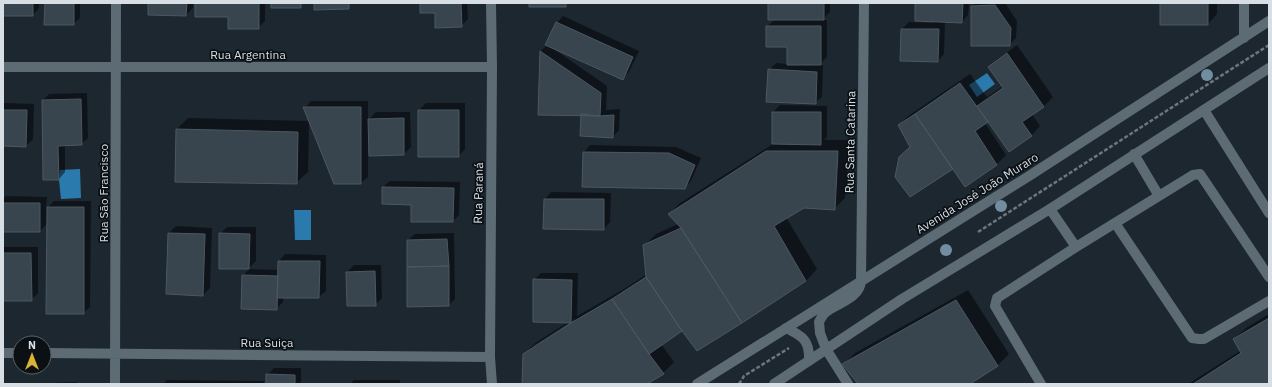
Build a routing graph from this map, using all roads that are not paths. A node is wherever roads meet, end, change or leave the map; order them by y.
1 (116, 3) edge
2 (491, 3) edge
3 (864, 3) edge
4 (1244, 3) edge
5 (1269, 21) edge
6 (1244, 38) junction
7 (3, 67) edge
8 (116, 67) junction
9 (492, 67) junction
10 (1269, 68) edge
11 (1204, 110) junction
12 (1134, 154) junction
13 (1159, 196) junction
14 (1050, 209) junction
15 (1269, 213) edge
16 (1115, 223) junction
17 (1076, 247) junction
18 (1269, 277) edge
19 (861, 281) junction
20 (1269, 301) edge
21 (786, 328) junction
22 (826, 349) junction
23 (52, 353) edge
24 (115, 354) junction
25 (490, 357) junction
26 (809, 361) junction
27 (114, 384) edge
28 (492, 384) edge
29 (697, 384) edge
30 (774, 384) edge
31 (848, 384) edge
32 (1041, 384) edge

1 - 8 street, Rua São Francisco
2 - 9 street, Rua Paraná
3 - 19 street, Rua Santa Catarina
4 - 6 street
5 - 6 street, Avenida José João Muraro
6 - 19 street, Avenida José João Muraro
7 - 8 street, Rua Argentina
8 - 9 street, Rua Argentina
8 - 24 street, Rua São Francisco
9 - 25 street, Rua Paraná
10 - 11 street
11 - 12 street
11 - 15 street
12 - 13 street
12 - 14 street
13 - 16 street
13 - 18 street
14 - 17 street
14 - 22 street
16 - 17 street
16 - 20 street
17 - 32 street
19 - 21 street, Avenida José João Muraro
19 - 22 street
21 - 26 street
21 - 29 street, Avenida José João Muraro
22 - 26 street
22 - 31 street
23 - 24 street, Rua Suiça
24 - 25 street, Rua Suiça
24 - 27 street, Rua São Francisco
25 - 28 street, Rua Paraná
26 - 30 street

